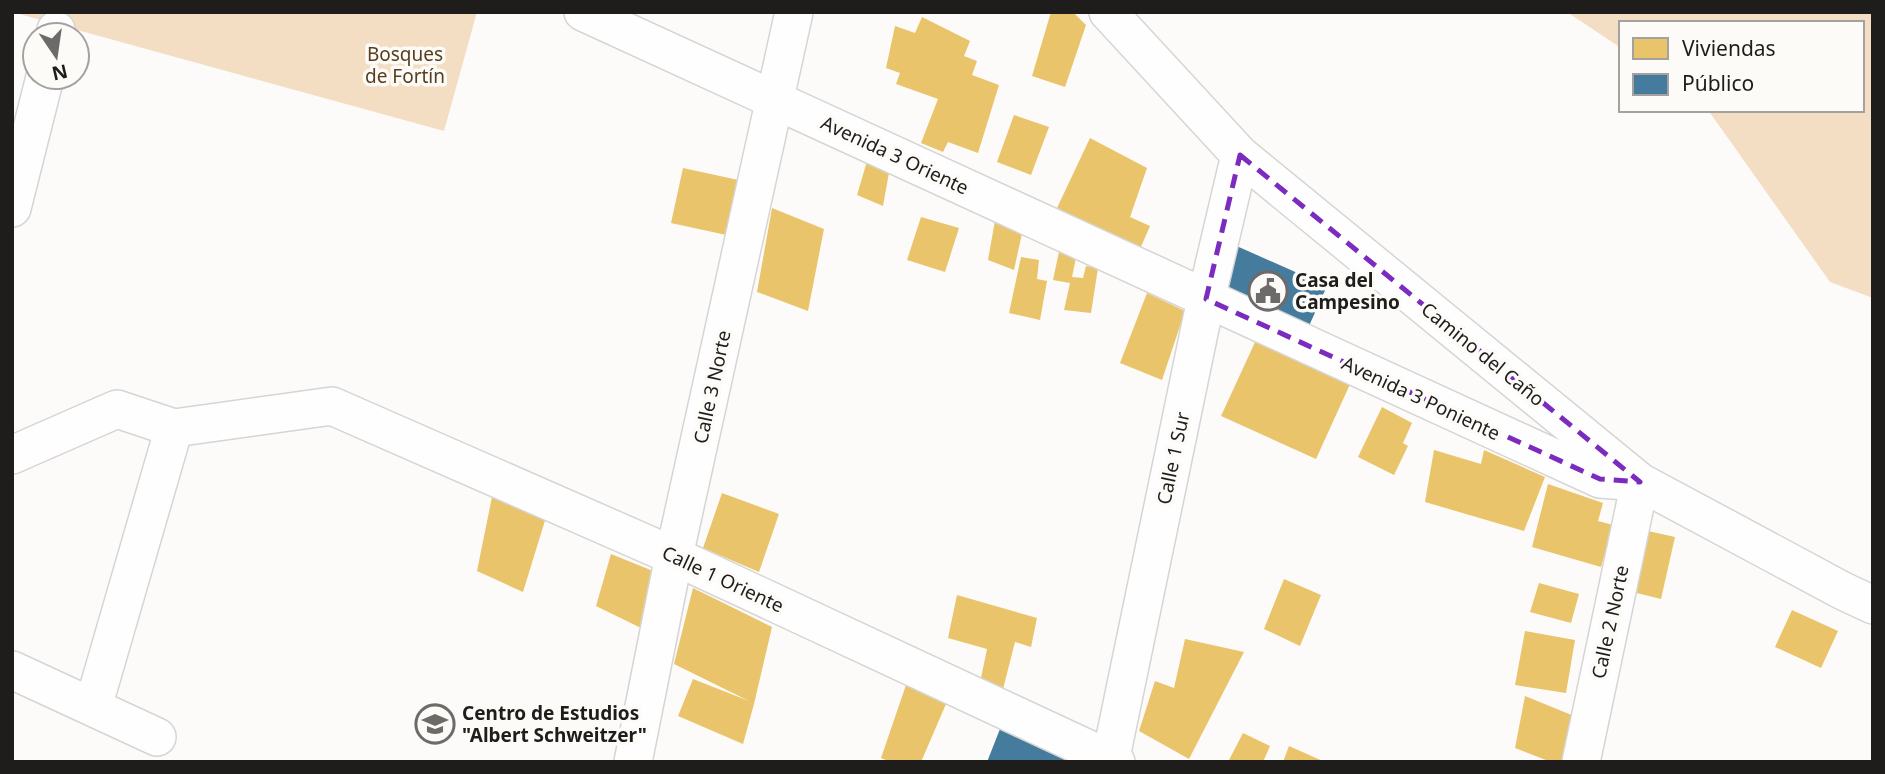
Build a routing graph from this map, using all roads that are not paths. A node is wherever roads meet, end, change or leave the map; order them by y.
1 (583, 12) edge
2 (794, 12) edge
3 (1108, 12) edge
4 (32, 91) edge
5 (775, 100) junction
6 (1240, 155) junction
7 (12, 208) edge
8 (1206, 299) junction
9 (174, 428) junction
10 (12, 454) edge
11 (1640, 482) junction
12 (674, 556) junction
13 (1873, 605) edge
14 (12, 670) edge
15 (93, 707) junction
16 (157, 737) dead end
17 (1112, 761) edge
18 (632, 762) edge
19 (1581, 762) edge

1 - 5 street, Avenida 3 Oriente
2 - 5 street, Calle 3 Norte
3 - 6 street, Camino del Caño
4 - 7 street
5 - 8 street, Avenida 3 Oriente
5 - 12 street, Calle 3 Norte
6 - 8 street, Calle 1 Sur
6 - 11 street, Camino del Caño
8 - 11 street, Avenida 3 Poniente
8 - 17 street, Calle 1 Sur
9 - 10 street
9 - 12 street, Calle 1 Oriente
9 - 15 street
11 - 13 street, Camino del Caño
11 - 19 street, Calle 2 Norte
12 - 17 street, Calle 1 Oriente
12 - 18 street, Calle 3 Norte
14 - 15 street
15 - 16 street

